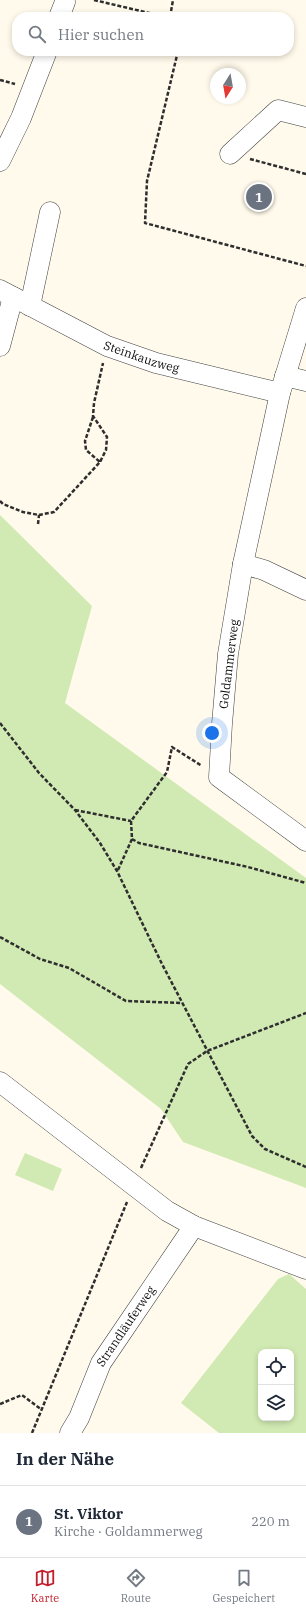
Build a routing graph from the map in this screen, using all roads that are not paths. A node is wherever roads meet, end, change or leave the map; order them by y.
1 (45, 56) edge
2 (306, 117) edge
3 (230, 154) dead end
4 (0, 162) edge
5 (50, 212) dead end
6 (14, 298) edge
7 (306, 308) edge
8 (0, 346) edge
9 (306, 381) edge
10 (282, 385) junction
11 (243, 564) junction
12 (306, 590) edge
13 (306, 841) edge
14 (0, 1082) edge
15 (194, 1226) junction
16 (306, 1270) edge
17 (70, 1433) edge

1 - 4 street
2 - 3 street
5 - 6 street
6 - 8 street
6 - 10 street, Steinkauzweg
7 - 10 street, Goldammerweg
9 - 10 street
10 - 11 street, Goldammerweg
11 - 12 street
11 - 13 street, Goldammerweg
14 - 15 street
15 - 16 street
15 - 17 street, Strandläuferweg

